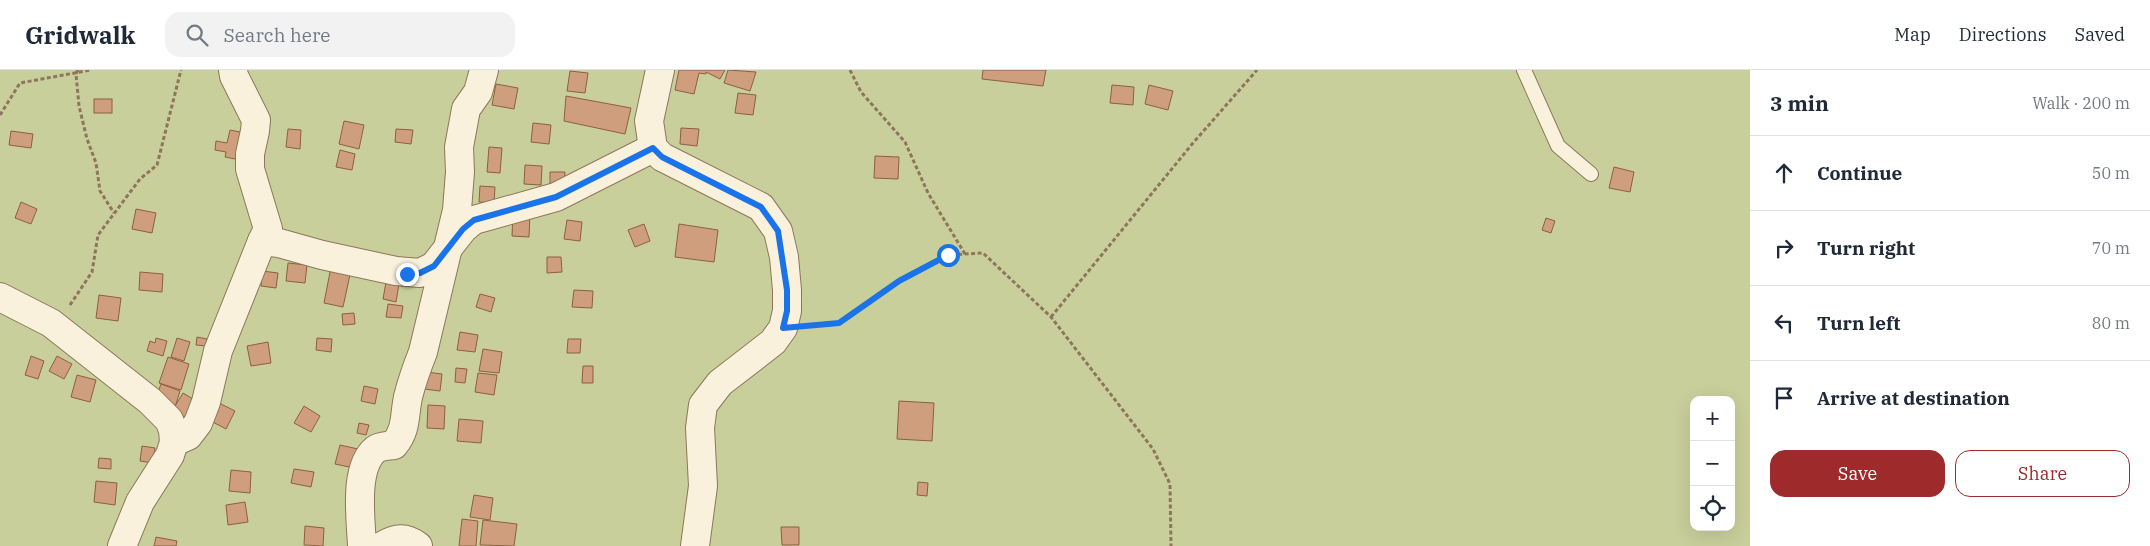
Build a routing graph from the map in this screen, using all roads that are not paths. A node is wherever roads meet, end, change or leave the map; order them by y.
1 (233, 70) edge
2 (484, 70) edge
3 (660, 70) edge
4 (1524, 70) edge
5 (653, 148) junction
6 (1591, 174) dead end
7 (262, 241) junction
8 (448, 248) junction
9 (0, 298) edge
10 (174, 442) junction
11 (122, 546) edge
12 (362, 546) edge
13 (382, 546) edge
14 (418, 546) edge
15 (695, 546) edge

1 - 7 street
2 - 8 street
3 - 5 street
4 - 6 lane
5 - 8 street
5 - 15 street
7 - 8 street
7 - 10 street
8 - 12 street
9 - 10 street
10 - 11 street
13 - 14 street

